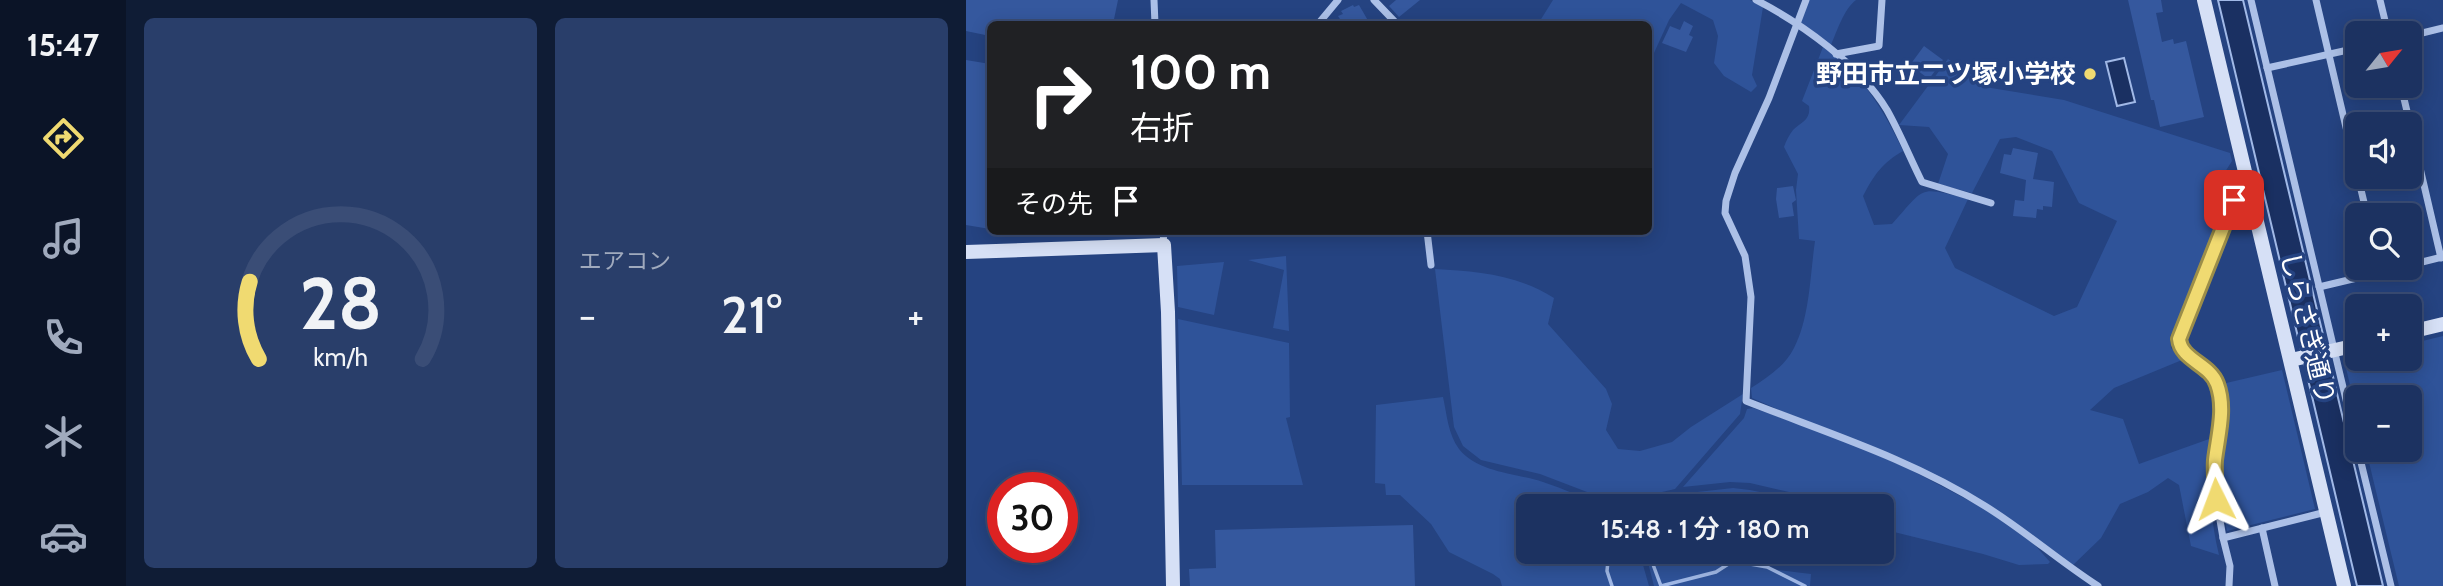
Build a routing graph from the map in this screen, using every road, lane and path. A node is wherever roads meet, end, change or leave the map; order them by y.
1 (1154, 0) edge
2 (1338, 0) edge
3 (1374, 0) edge
4 (1756, 0) edge
5 (1806, 0) edge
6 (1882, 0) edge
7 (2204, 0) edge
8 (2251, 0) edge
9 (2316, 0) edge
10 (2380, 0) edge
11 (1155, 21) edge
12 (1320, 21) edge
13 (1394, 21) edge
14 (2385, 21) edge
15 (1797, 25) junction
16 (2443, 28) edge
17 (2422, 33) edge
18 (2345, 51) edge
19 (1836, 54) junction
20 (2329, 54) junction
21 (2267, 68) junction
22 (2345, 121) edge
23 (2422, 174) edge
24 (2250, 196) junction
25 (1991, 203) dead end
26 (1428, 235) edge
27 (1163, 238) edge
28 (966, 252) edge
29 (2442, 257) edge
30 (2422, 262) edge
31 (1432, 265) dead end
32 (2345, 280) edge
33 (2319, 287) junction
34 (2443, 324) edge
35 (2422, 329) edge
36 (2345, 348) edge
37 (2331, 351) junction
38 (2297, 359) junction
39 (2345, 401) edge
40 (2361, 462) edge
41 (2326, 512) junction
42 (2262, 528) junction
43 (2223, 538) junction
44 (1172, 586) edge
45 (2096, 586) edge
46 (2229, 586) edge
47 (2275, 586) edge
48 (2344, 586) edge
49 (2390, 586) edge

1 - 11 street
2 - 12 street
3 - 13 street
4 - 15 street
5 - 15 street
6 - 19 street
7 - 24 street, しらさぎ通り
8 - 21 street
9 - 20 street
10 - 14 street
15 - 19 street
15 - 45 street
16 - 17 street
18 - 20 street
19 - 25 street
20 - 21 street
20 - 22 street
21 - 33 street
23 - 29 street
24 - 38 street, しらさぎ通り
24 - 43 street
26 - 31 street
27 - 28 street
27 - 44 street
29 - 30 street
32 - 33 street
33 - 37 street
34 - 35 street
36 - 37 street
37 - 38 street
37 - 39 street
38 - 41 street, しらさぎ通り
40 - 49 street
41 - 42 street
41 - 48 street, しらさぎ通り
42 - 43 street
42 - 47 street
43 - 46 street

